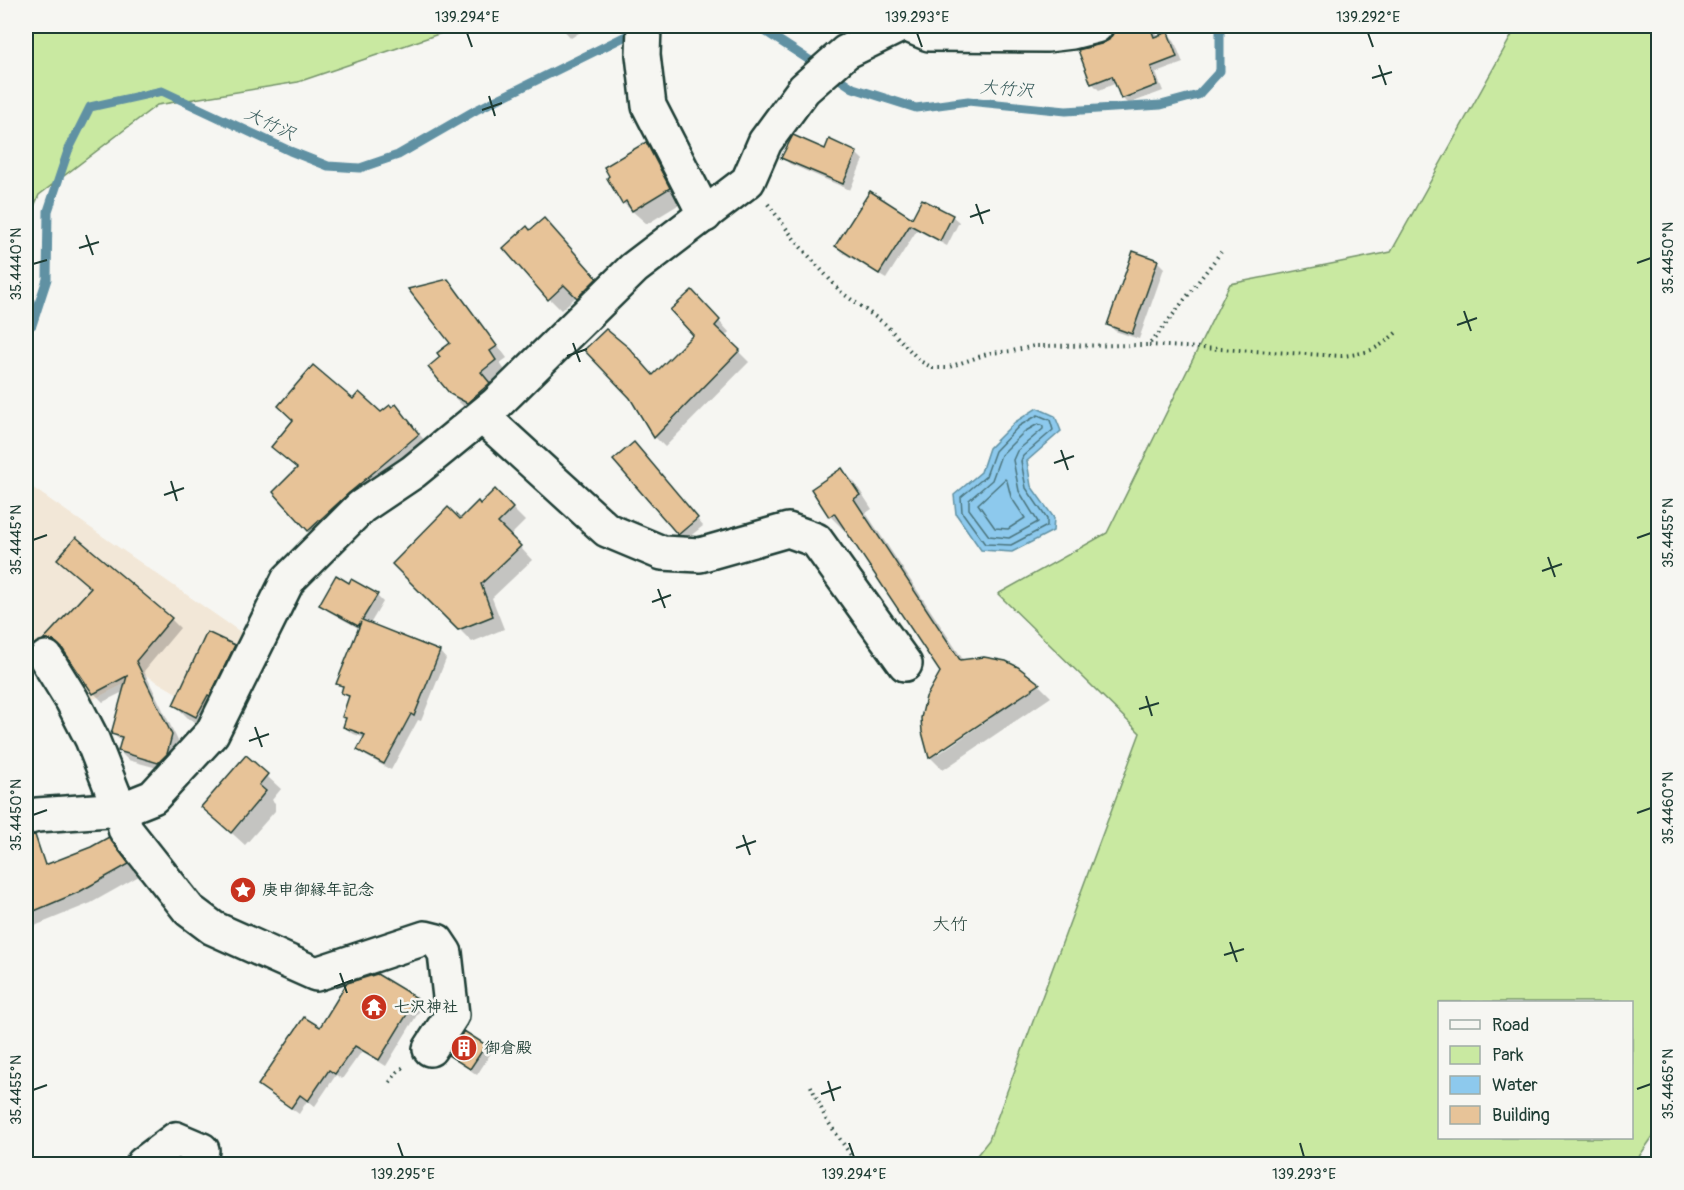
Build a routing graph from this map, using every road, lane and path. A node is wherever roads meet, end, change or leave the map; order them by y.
1 (899, 26) edge
2 (910, 26) edge
3 (1096, 26) edge
4 (644, 40) edge
5 (748, 181) junction
6 (705, 215) junction
7 (1221, 252) dead end
8 (1398, 331) dead end
9 (1148, 345) junction
10 (482, 416) junction
11 (46, 658) dead end
12 (905, 664) dead end
13 (123, 809) junction
14 (26, 818) edge
15 (430, 1049) dead end
16 (811, 1086) dead end
17 (202, 1150) dead end
18 (143, 1164) edge
19 (857, 1164) edge

1 - 5 street
2 - 3 street
4 - 6 street
5 - 6 street
5 - 9 path
6 - 10 street
7 - 9 path
8 - 9 path
10 - 12 street
10 - 13 street
11 - 13 street
13 - 14 street
13 - 15 street
16 - 19 path
17 - 18 street

